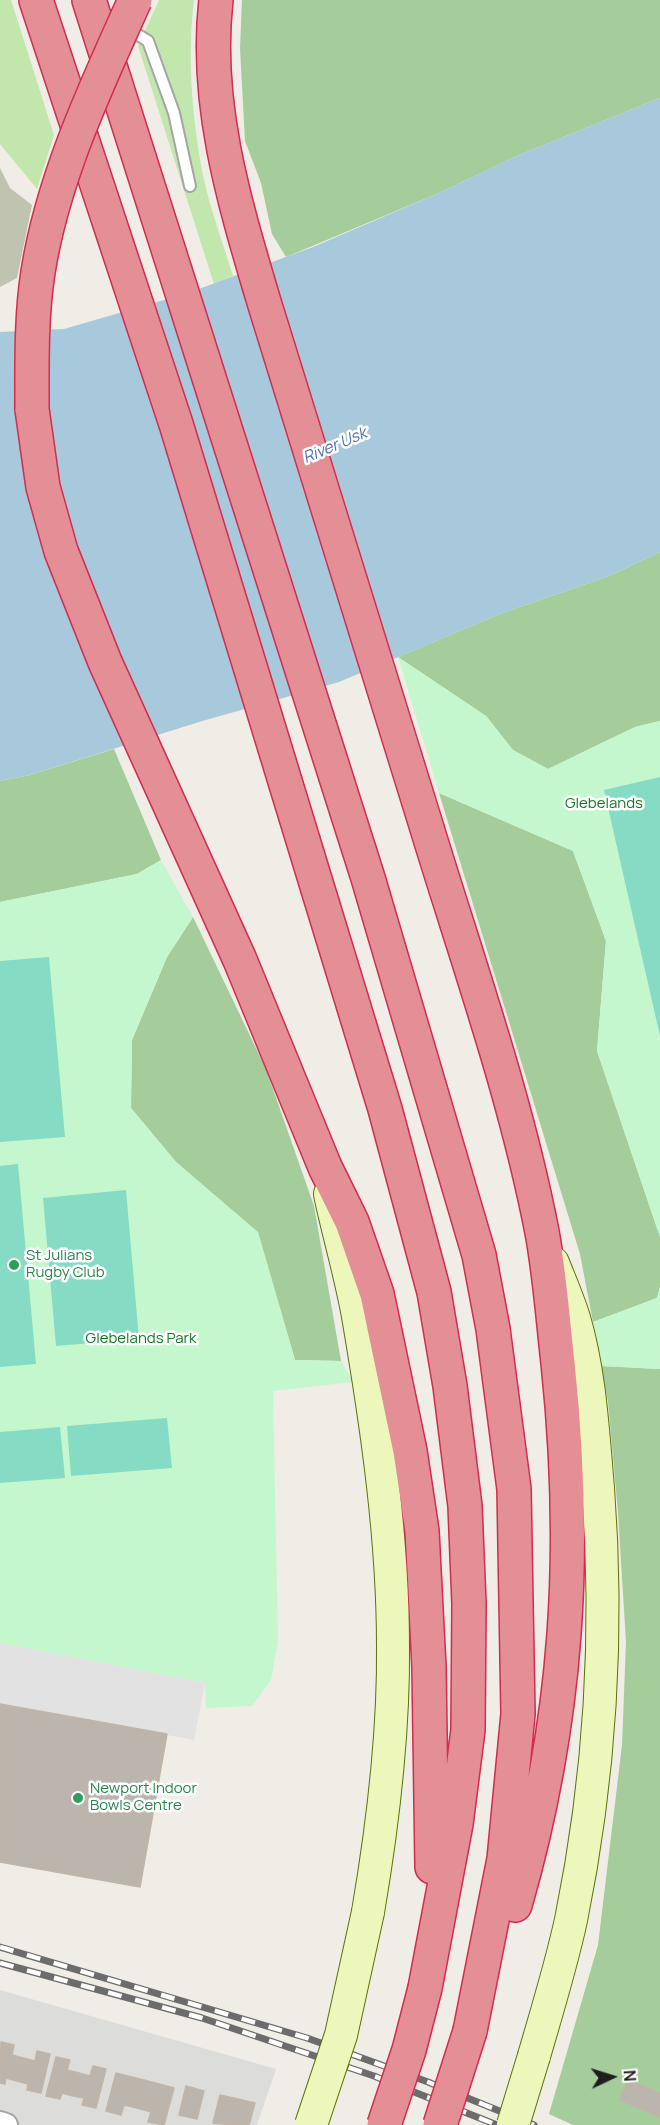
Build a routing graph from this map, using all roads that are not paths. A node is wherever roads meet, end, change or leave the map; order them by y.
1 (36, 0) edge
2 (135, 0) edge
3 (216, 0) edge
4 (90, 3) edge
5 (190, 186) dead end
6 (325, 1167) junction
7 (542, 1235) junction
8 (428, 1978) junction
9 (470, 2031) junction
10 (0, 2124) edge
11 (6, 2125) edge
12 (311, 2125) edge
13 (384, 2125) edge
14 (440, 2125) edge
15 (513, 2125) edge

1 - 8 highway
2 - 6 highway, bridge
3 - 7 highway
4 - 5 lane
4 - 9 highway
6 - 8 highway
6 - 12 main road, bridge
7 - 9 highway
7 - 15 main road, bridge
8 - 13 highway, bridge
9 - 14 highway, bridge
10 - 11 street

